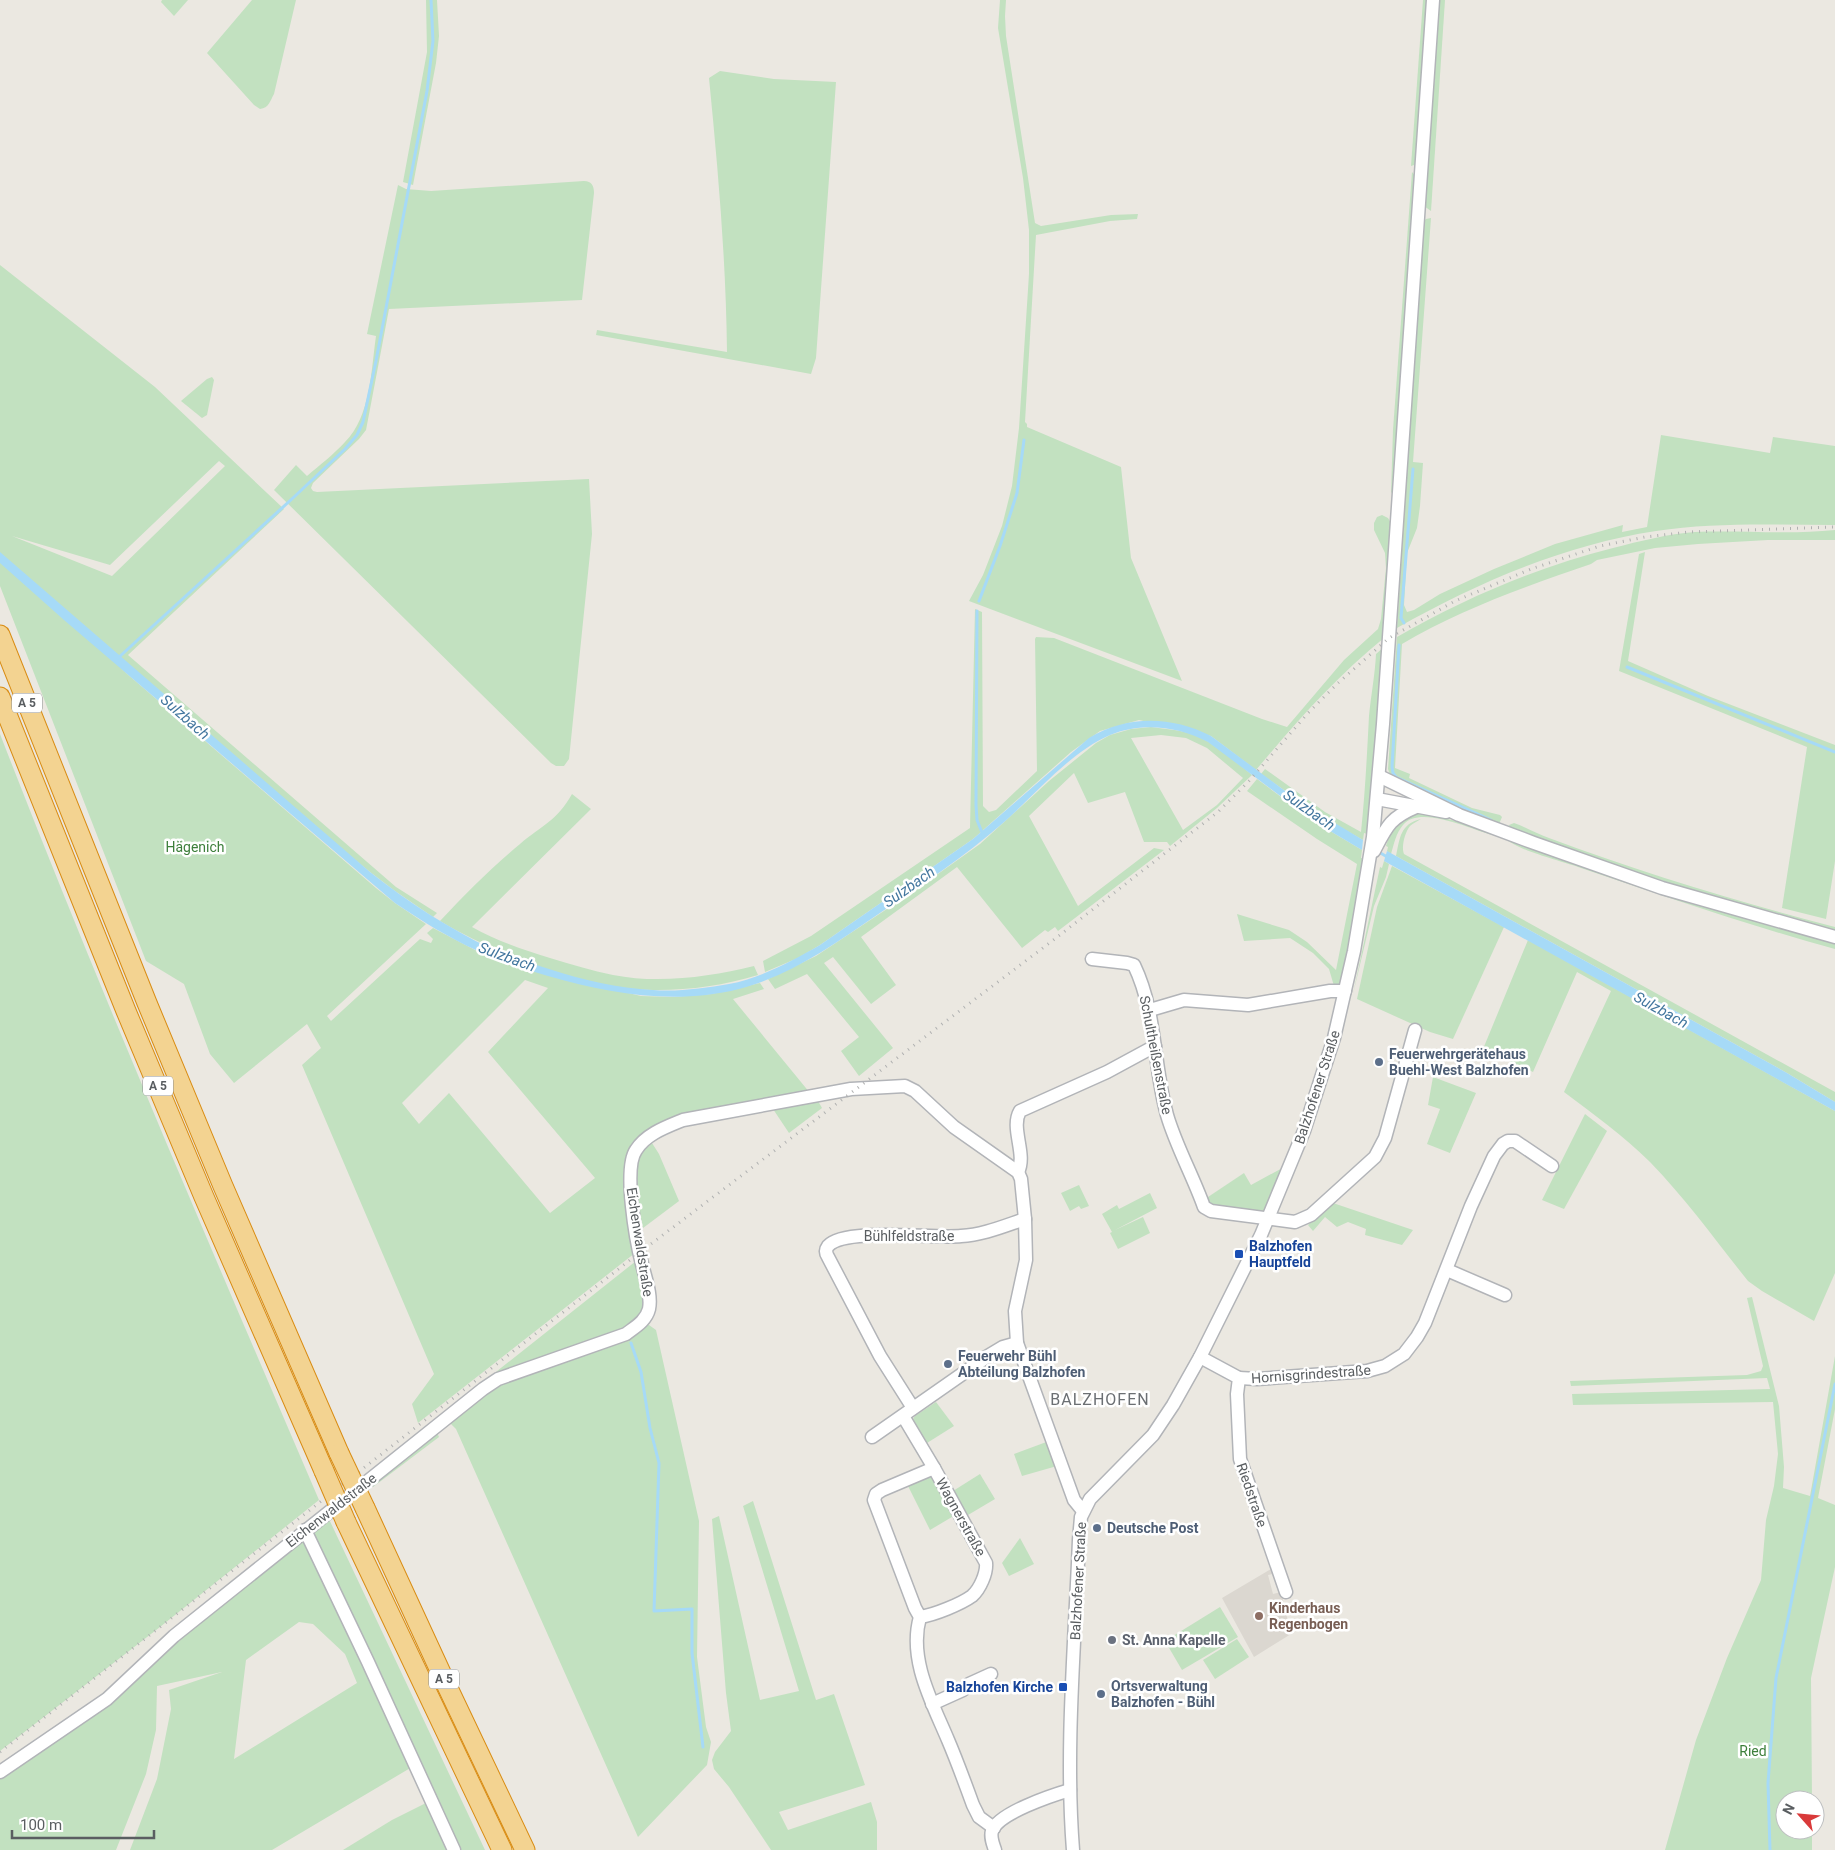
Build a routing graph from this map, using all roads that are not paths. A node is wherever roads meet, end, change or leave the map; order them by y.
1 (1433, 0) edge
2 (0, 635) edge
3 (0, 697) edge
4 (1379, 776) junction
5 (1377, 799) junction
6 (1416, 807) junction
7 (1459, 815) junction
8 (1376, 839) junction
9 (1835, 937) edge
10 (1092, 959) dead end
11 (1345, 991) junction
12 (1150, 1010) junction
13 (1415, 1030) dead end
14 (1155, 1046) junction
15 (1552, 1166) dead end
16 (1018, 1172) junction
17 (1025, 1219) junction
18 (1268, 1219) junction
19 (1447, 1270) junction
20 (1505, 1295) dead end
21 (1017, 1343) junction
22 (1200, 1357) junction
23 (1239, 1378) junction
24 (914, 1408) junction
25 (903, 1416) junction
26 (872, 1437) dead end
27 (934, 1468) junction
28 (1083, 1511) junction
29 (305, 1530) junction
30 (1286, 1592) dead end
31 (920, 1617) junction
32 (990, 1674) dead end
33 (932, 1704) junction
34 (0, 1772) edge
35 (1070, 1790) junction
36 (994, 1828) junction
37 (454, 1850) edge
38 (502, 1850) edge
39 (526, 1850) edge
40 (995, 1850) edge
41 (1073, 1850) edge

1 - 4 street, Balzhofener Straße
2 - 39 highway, A 5, bridge
3 - 38 highway, A 5, bridge
4 - 5 street, Balzhofener Straße
4 - 7 street
5 - 6 street
5 - 8 street, Balzhofener Straße
6 - 7 street
6 - 8 street
7 - 9 street
8 - 11 street, Balzhofener Straße
10 - 12 street, Schultheißenstraße
11 - 12 street
11 - 18 street, Balzhofener Straße
12 - 14 street, Schultheißenstraße
13 - 18 street
14 - 16 street
14 - 18 street, Schultheißenstraße
15 - 19 street, Hornisgrindestraße
16 - 17 street
16 - 29 street, Eichenwaldstraße
17 - 21 street
17 - 24 street, Bühlfeldstraße
18 - 22 street, Balzhofener Straße
19 - 20 street
19 - 23 street, Hornisgrindestraße
21 - 24 street
21 - 28 street
22 - 23 street
22 - 28 street, Balzhofener Straße
23 - 30 street, Riedstraße
24 - 25 street
25 - 26 street
25 - 27 street, Wagnerstraße
27 - 31 street
27 - 31 street, Wagnerstraße
28 - 35 street, Balzhofener Straße
29 - 34 street, Eichenwaldstraße
29 - 37 street
31 - 33 street
32 - 33 street
33 - 36 street
35 - 36 street
35 - 41 street, Balzhofener Straße
36 - 40 street

